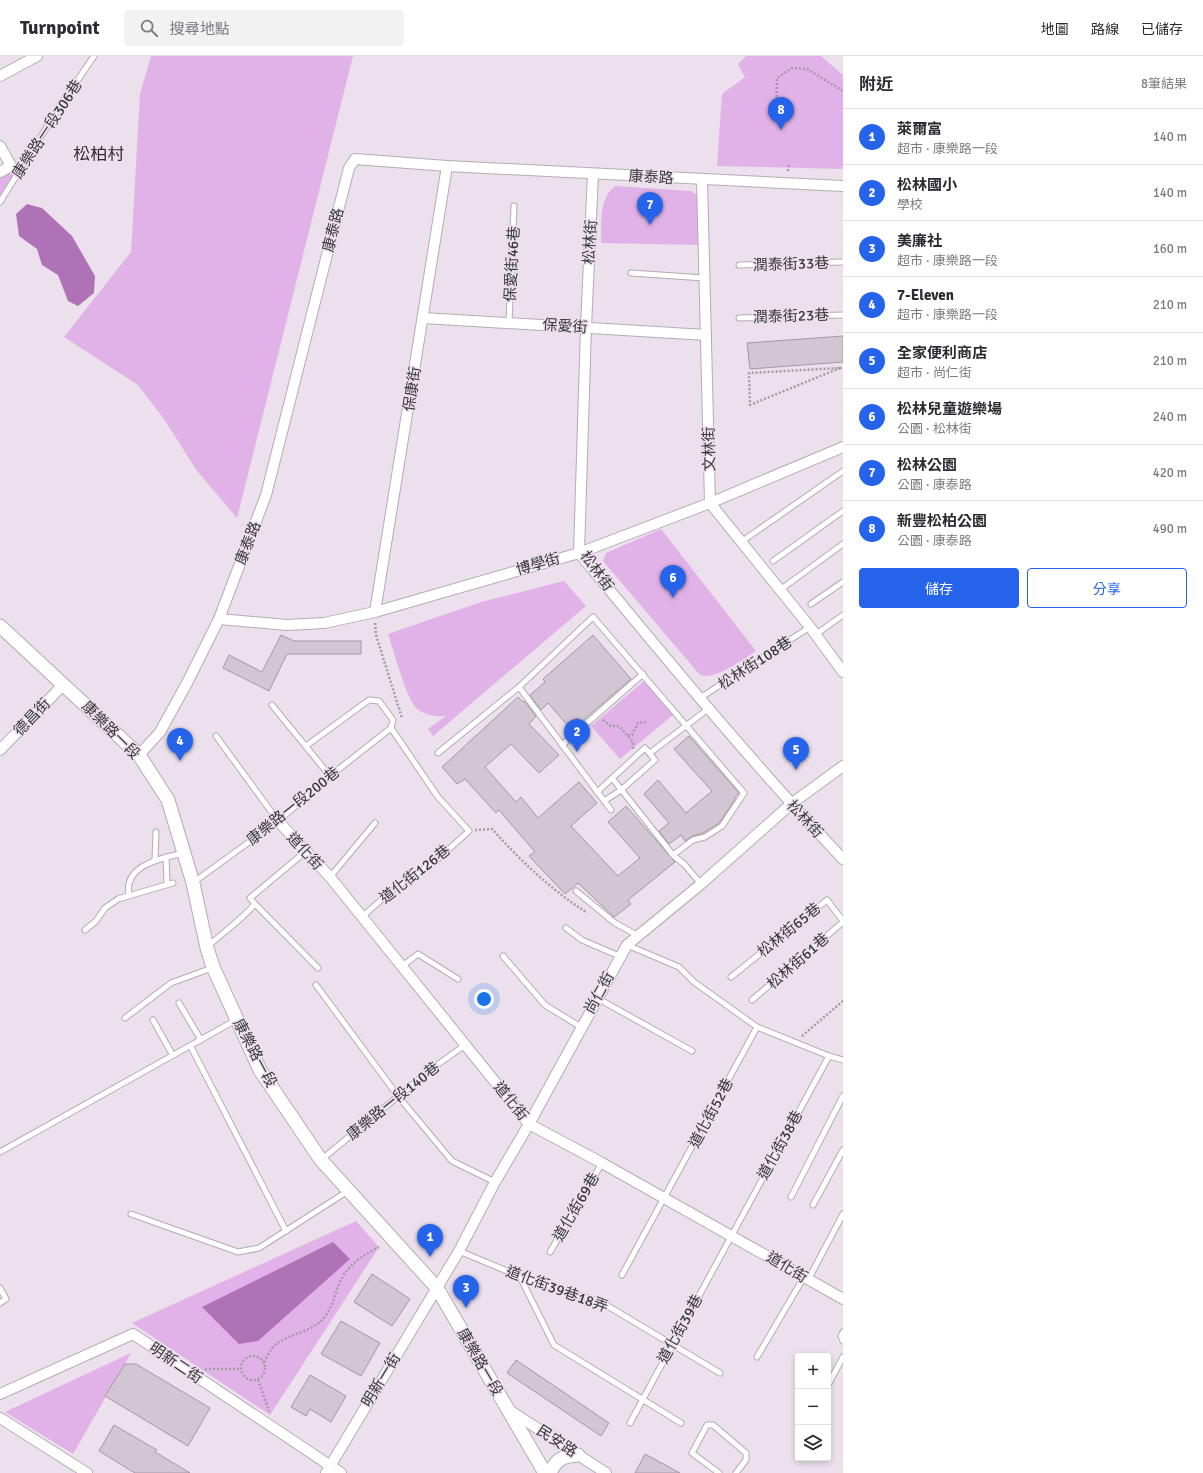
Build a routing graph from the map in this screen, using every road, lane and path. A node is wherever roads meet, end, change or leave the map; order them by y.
1 (37, 56) edge
2 (94, 56) edge
3 (0, 76) edge
4 (843, 90) edge
5 (776, 121) dead end
6 (0, 146) edge
7 (789, 164) dead end
8 (447, 166) junction
9 (788, 171) dead end
10 (0, 172) edge
11 (593, 174) junction
12 (702, 180) junction
13 (843, 186) edge
14 (0, 202) edge
15 (514, 206) dead end
16 (843, 262) edge
17 (740, 265) dead end
18 (631, 273) dead end
19 (704, 278) junction
20 (843, 315) edge
21 (424, 318) junction
22 (739, 318) dead end
23 (509, 322) junction
24 (586, 327) junction
25 (706, 335) junction
26 (842, 368) edge
27 (843, 447) edge
28 (843, 472) edge
29 (710, 503) junction
30 (843, 511) edge
31 (741, 542) junction
32 (843, 544) edge
33 (580, 553) junction
34 (773, 561) dead end
35 (843, 582) edge
36 (780, 590) junction
37 (811, 604) dead end
38 (375, 612) junction
39 (843, 615) edge
40 (218, 620) junction
41 (0, 626) edge
42 (813, 631) junction
43 (843, 672) edge
44 (643, 674) junction
45 (64, 684) junction
46 (519, 687) junction
47 (700, 698) junction
48 (272, 706) dead end
49 (708, 709) junction
50 (596, 715) junction
51 (646, 722) dead end
52 (687, 725) junction
53 (391, 728) junction
54 (216, 736) dead end
55 (627, 736) junction
56 (562, 745) junction
57 (306, 746) junction
58 (0, 750) edge
59 (438, 753) dead end
60 (650, 753) junction
61 (139, 755) junction
62 (637, 756) junction
63 (843, 766) edge
64 (330, 776) junction
65 (612, 778) junction
66 (621, 790) junction
67 (596, 792) junction
68 (604, 801) junction
69 (791, 804) junction
70 (611, 810) dead end
71 (278, 821) junction
72 (375, 823) dead end
73 (469, 831) junction
74 (156, 832) dead end
75 (185, 852) junction
76 (305, 852) junction
77 (673, 855) junction
78 (166, 857) junction
79 (843, 859) edge
80 (155, 860) junction
81 (330, 877) junction
82 (193, 882) junction
83 (701, 884) junction
84 (576, 892) dead end
85 (129, 895) junction
86 (255, 904) junction
87 (587, 912) dead end
88 (361, 918) junction
89 (843, 922) edge
90 (566, 928) dead end
91 (84, 930) dead end
92 (637, 935) junction
93 (627, 945) junction
94 (207, 948) junction
95 (502, 956) dead end
96 (620, 956) junction
97 (213, 967) junction
98 (401, 967) junction
99 (318, 968) dead end
100 (731, 977) dead end
101 (458, 979) dead end
102 (316, 985) dead end
103 (597, 998) junction
104 (752, 1000) dead end
105 (843, 1001) edge
106 (179, 1004) dead end
107 (125, 1018) dead end
108 (153, 1020) dead end
109 (236, 1020) junction
110 (581, 1027) junction
111 (758, 1027) junction
112 (202, 1040) junction
113 (796, 1042) junction
114 (465, 1045) junction
115 (191, 1047) junction
116 (692, 1051) dead end
117 (172, 1054) junction
118 (829, 1056) junction
119 (843, 1060) edge
120 (398, 1096) junction
121 (843, 1096) edge
122 (529, 1124) junction
123 (843, 1150) edge
124 (0, 1152) edge
125 (322, 1160) junction
126 (602, 1163) junction
127 (495, 1182) junction
128 (348, 1190) junction
129 (791, 1196) dead end
130 (665, 1198) junction
131 (813, 1205) dead end
132 (131, 1214) dead end
133 (843, 1214) edge
134 (286, 1231) junction
135 (731, 1234) junction
136 (378, 1247) dead end
137 (459, 1250) junction
138 (550, 1252) dead end
139 (622, 1275) dead end
140 (520, 1277) junction
141 (806, 1278) junction
142 (0, 1288) edge
143 (437, 1288) junction
144 (843, 1299) edge
145 (0, 1303) edge
146 (843, 1332) edge
147 (843, 1341) edge
148 (672, 1346) junction
149 (757, 1357) dead end
150 (843, 1357) edge
151 (264, 1362) junction
152 (202, 1369) dead end
153 (240, 1369) junction
154 (720, 1373) dead end
155 (831, 1379) edge
156 (258, 1380) junction
157 (0, 1394) edge
158 (642, 1398) junction
159 (508, 1409) junction
160 (270, 1415) dead end
161 (0, 1418) edge
162 (630, 1423) dead end
163 (682, 1423) dead end
164 (578, 1455) junction
165 (328, 1469) edge
166 (87, 1473) edge
167 (341, 1473) edge
168 (545, 1473) edge
169 (550, 1473) edge
170 (606, 1473) edge
171 (719, 1473) edge
172 (736, 1473) edge

1 - 3 street
2 - 14 lane, 康樂路一段306巷
4 - 5 path
6 - 10 street
7 - 9 path
8 - 11 street, 康泰路
8 - 21 street, 保康街
8 - 40 street, 康泰路
11 - 12 street, 康泰路
11 - 24 street, 松林街
12 - 13 street, 康泰路
12 - 19 street, 文林街
15 - 23 lane, 保愛街46巷
16 - 17 lane, 潤泰街33巷
18 - 19 lane
19 - 25 street, 文林街
20 - 22 lane, 潤泰街23巷
21 - 23 street, 保愛街
21 - 38 street, 保康街
23 - 24 street, 保愛街
24 - 25 street, 保愛街
24 - 33 street, 松林街
25 - 29 street, 文林街
26 - 26 path
27 - 29 street, 博學街
28 - 31 lane
29 - 31 street
29 - 33 street, 博學街
30 - 34 lane
31 - 36 street
32 - 36 lane
33 - 38 street, 博學街
33 - 47 street, 松林街
35 - 37 lane
36 - 42 street
38 - 40 street, 博學街
38 - 53 path
39 - 42 lane, 松林街108巷
40 - 61 street, 康泰路
41 - 45 street, 康樂路一段
42 - 43 street
42 - 47 lane, 松林街108巷
44 - 46 lane
44 - 50 lane
44 - 52 lane
45 - 58 street, 德昌街
45 - 61 street, 康樂路一段
46 - 56 lane
46 - 59 lane
47 - 49 street, 松林街
48 - 57 lane
49 - 52 lane
49 - 69 street, 松林街
50 - 55 path
50 - 56 lane
51 - 55 path
52 - 60 lane
52 - 77 lane
53 - 57 lane
53 - 64 lane, 康樂路一段200巷
53 - 73 lane
54 - 71 lane
55 - 62 path
56 - 67 lane
57 - 64 lane
60 - 62 lane
60 - 66 lane
61 - 75 street, 康樂路一段
62 - 65 lane
63 - 69 street, 尚仁街
64 - 71 lane, 康樂路一段200巷
65 - 66 lane
65 - 67 lane
66 - 68 lane
66 - 77 lane
67 - 68 lane
68 - 70 lane
69 - 79 street, 松林街
69 - 83 street, 尚仁街
71 - 76 street, 道化街
71 - 82 lane, 康樂路一段200巷
72 - 81 lane
73 - 87 path
73 - 88 lane, 道化街126巷
74 - 80 lane
75 - 78 lane
75 - 82 street, 康樂路一段
76 - 81 street, 道化街
76 - 86 lane
77 - 83 lane
78 - 80 lane
78 - 85 lane
80 - 85 lane
81 - 88 street, 道化街
82 - 94 street, 康樂路一段
83 - 92 street, 尚仁街
84 - 92 lane
85 - 91 lane
86 - 94 lane
86 - 99 lane
88 - 98 street, 道化街
89 - 100 lane, 松林街65巷
89 - 104 lane, 松林街61巷
90 - 96 lane
92 - 93 street, 尚仁街
93 - 96 street, 尚仁街
93 - 111 lane
94 - 97 street, 康樂路一段
95 - 110 lane
96 - 103 street, 尚仁街
97 - 107 lane
97 - 109 street, 康樂路一段
98 - 101 lane
98 - 114 street, 道化街
102 - 120 lane
103 - 110 street, 尚仁街
103 - 116 lane
105 - 113 path
106 - 112 lane
108 - 117 lane
109 - 112 lane
109 - 125 street, 康樂路一段
110 - 122 street, 尚仁街
111 - 113 lane
111 - 130 lane, 道化街52巷
112 - 115 lane
113 - 118 lane
114 - 120 lane, 康樂路一段140巷
114 - 122 street, 道化街
115 - 117 lane
115 - 134 lane
117 - 124 lane
118 - 119 lane
118 - 135 lane, 道化街38巷
120 - 125 lane, 康樂路一段140巷
120 - 127 lane
121 - 129 lane
122 - 126 street, 道化街
122 - 127 street, 尚仁街
123 - 131 lane
125 - 128 street, 康樂路一段
126 - 130 street, 道化街
126 - 138 lane, 道化街69巷
127 - 137 street, 尚仁街
128 - 134 lane
128 - 143 street, 康樂路一段
130 - 135 street, 道化街
130 - 139 lane, 道化街52巷
132 - 134 lane
133 - 141 lane
135 - 141 street, 道化街
135 - 148 lane, 道化街39巷
136 - 151 path
137 - 140 lane, 道化街39巷18弄
137 - 143 street, 尚仁街
140 - 148 lane, 道化街39巷18弄
140 - 158 lane
141 - 144 street, 道化街
141 - 149 lane
142 - 145 lane
143 - 159 street, 康樂路一段
143 - 165 street, 明新一街
146 - 147 lane
148 - 154 lane, 道化街39巷18弄
148 - 158 lane, 道化街39巷
150 - 155 lane
151 - 153 path
151 - 156 path
152 - 153 path
153 - 156 path
156 - 160 path
157 - 165 street, 明新二街
158 - 162 lane, 道化街39巷
158 - 163 lane
159 - 164 street, 民安路
159 - 168 street, 康樂路一段
161 - 166 street
164 - 169 street
164 - 170 street, 民安路
165 - 167 street, 明新二街
171 - 172 lane

